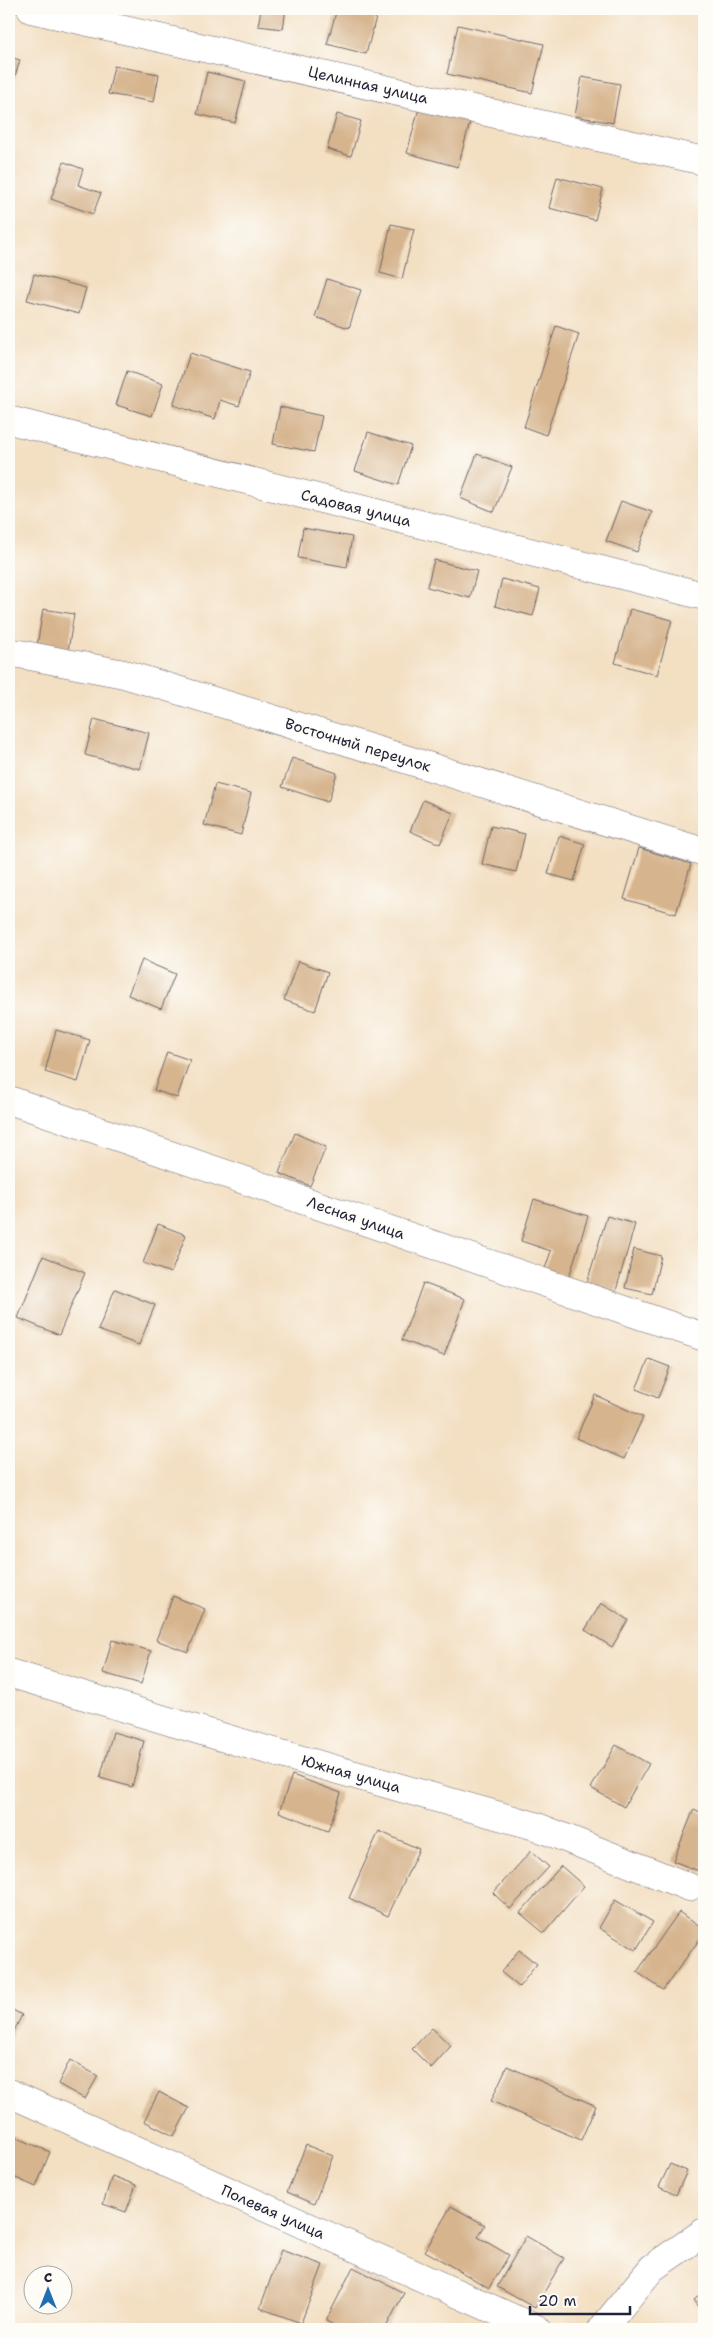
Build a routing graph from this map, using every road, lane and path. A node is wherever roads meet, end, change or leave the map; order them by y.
1 (31, 9) edge
2 (704, 162) edge
3 (9, 420) edge
4 (704, 596) edge
5 (9, 652) edge
6 (704, 852) edge
7 (9, 1100) edge
8 (704, 1337) edge
9 (9, 1673) edge
10 (689, 1887) dead end
11 (9, 2093) edge
12 (704, 2232) edge
13 (537, 2329) edge
14 (602, 2329) edge

1 - 2 street, Целинная улица
3 - 4 street, Садовая улица
5 - 6 street, Восточный переулок
7 - 8 street, Лесная улица
9 - 10 street, Южная улица
11 - 13 street, Полевая улица
12 - 14 street

